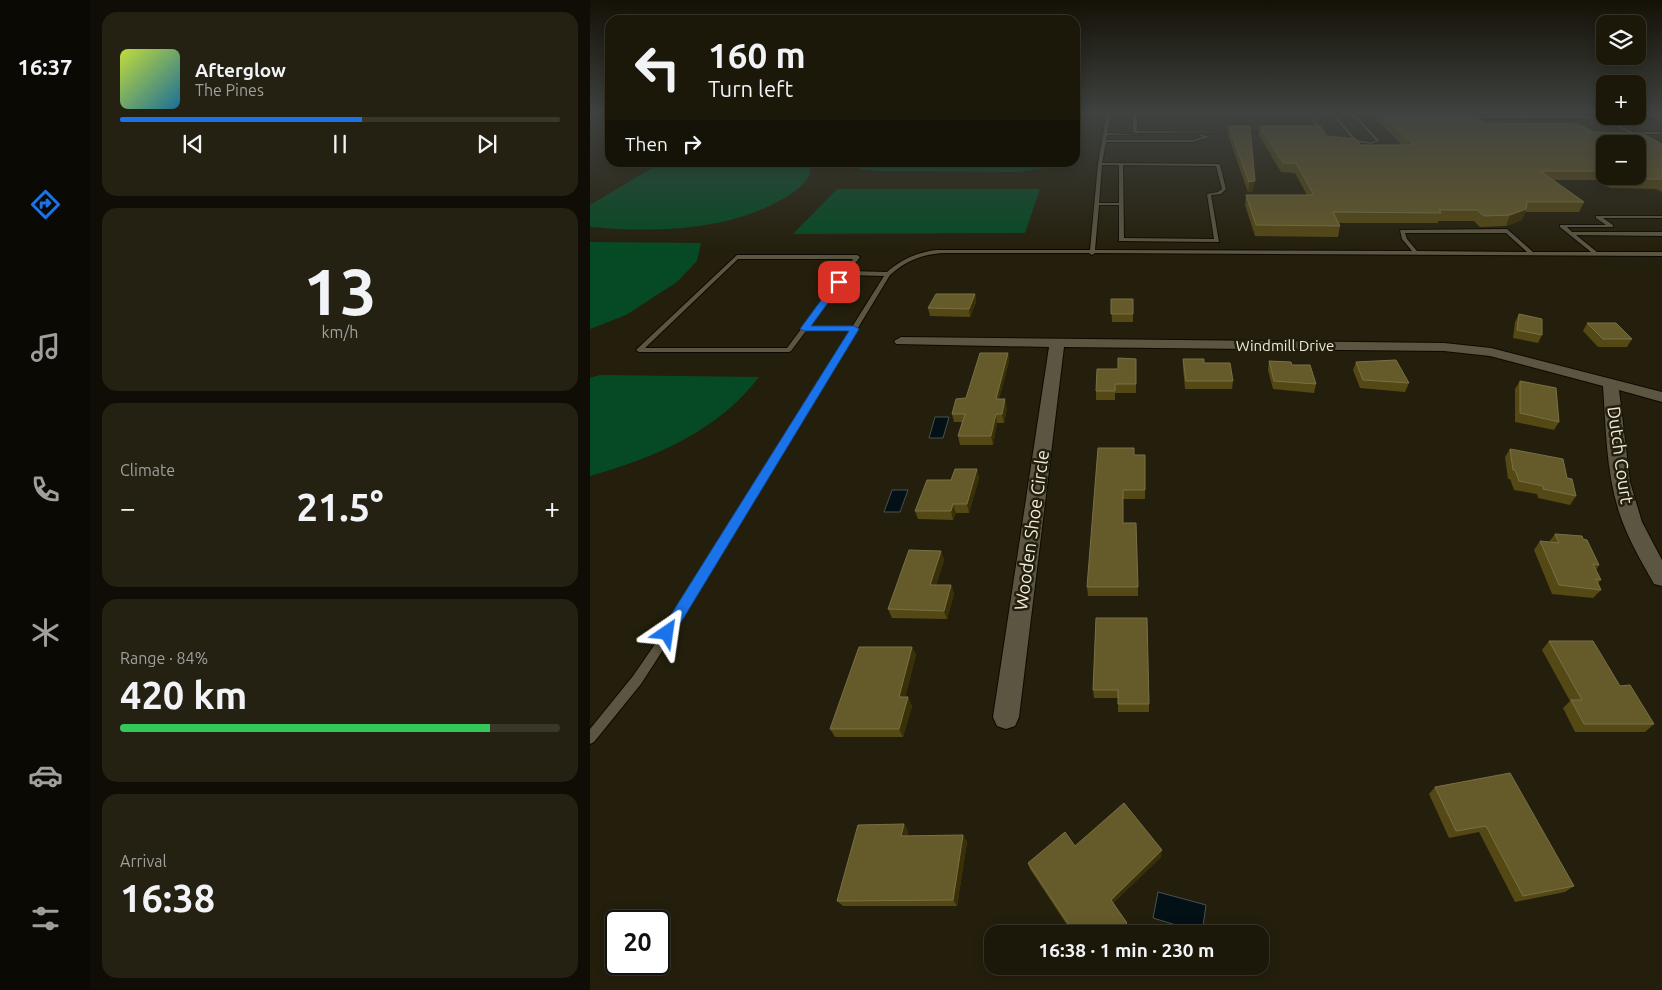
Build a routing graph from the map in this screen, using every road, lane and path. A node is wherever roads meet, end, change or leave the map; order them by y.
1 (1102, 158) edge
2 (1100, 164) junction
3 (1121, 164) junction
4 (1097, 204) junction
5 (1119, 204) junction
6 (1662, 217) edge
7 (1571, 234) junction
8 (1662, 234) edge
9 (1218, 241) junction
10 (1092, 252) junction
11 (1220, 253) junction
12 (1416, 254) junction
13 (1532, 254) junction
14 (1596, 254) junction
15 (1662, 254) edge
16 (845, 273) junction
17 (888, 274) junction
18 (805, 329) junction
19 (854, 329) junction
20 (901, 341) dead end
21 (1057, 344) junction
22 (1611, 385) junction
23 (1662, 397) edge
24 (1662, 578) edge
25 (1006, 717) dead end
26 (590, 738) edge

1 - 2 lane
2 - 3 lane
2 - 4 lane
3 - 5 lane
3 - 9 lane
4 - 5 lane
4 - 10 lane
5 - 9 lane
6 - 7 lane
7 - 8 lane
7 - 14 lane
9 - 11 lane
10 - 11 lane
10 - 17 lane
11 - 12 lane
12 - 13 lane
12 - 13 lane
13 - 14 lane
14 - 15 lane
16 - 17 lane
16 - 18 lane
16 - 18 lane
17 - 19 lane
18 - 19 lane
19 - 26 lane
20 - 21 street, Windmill Drive
21 - 22 street, Windmill Drive
21 - 25 street, Wooden Shoe Circle
22 - 23 street, Windmill Drive
22 - 24 street, Dutch Court

